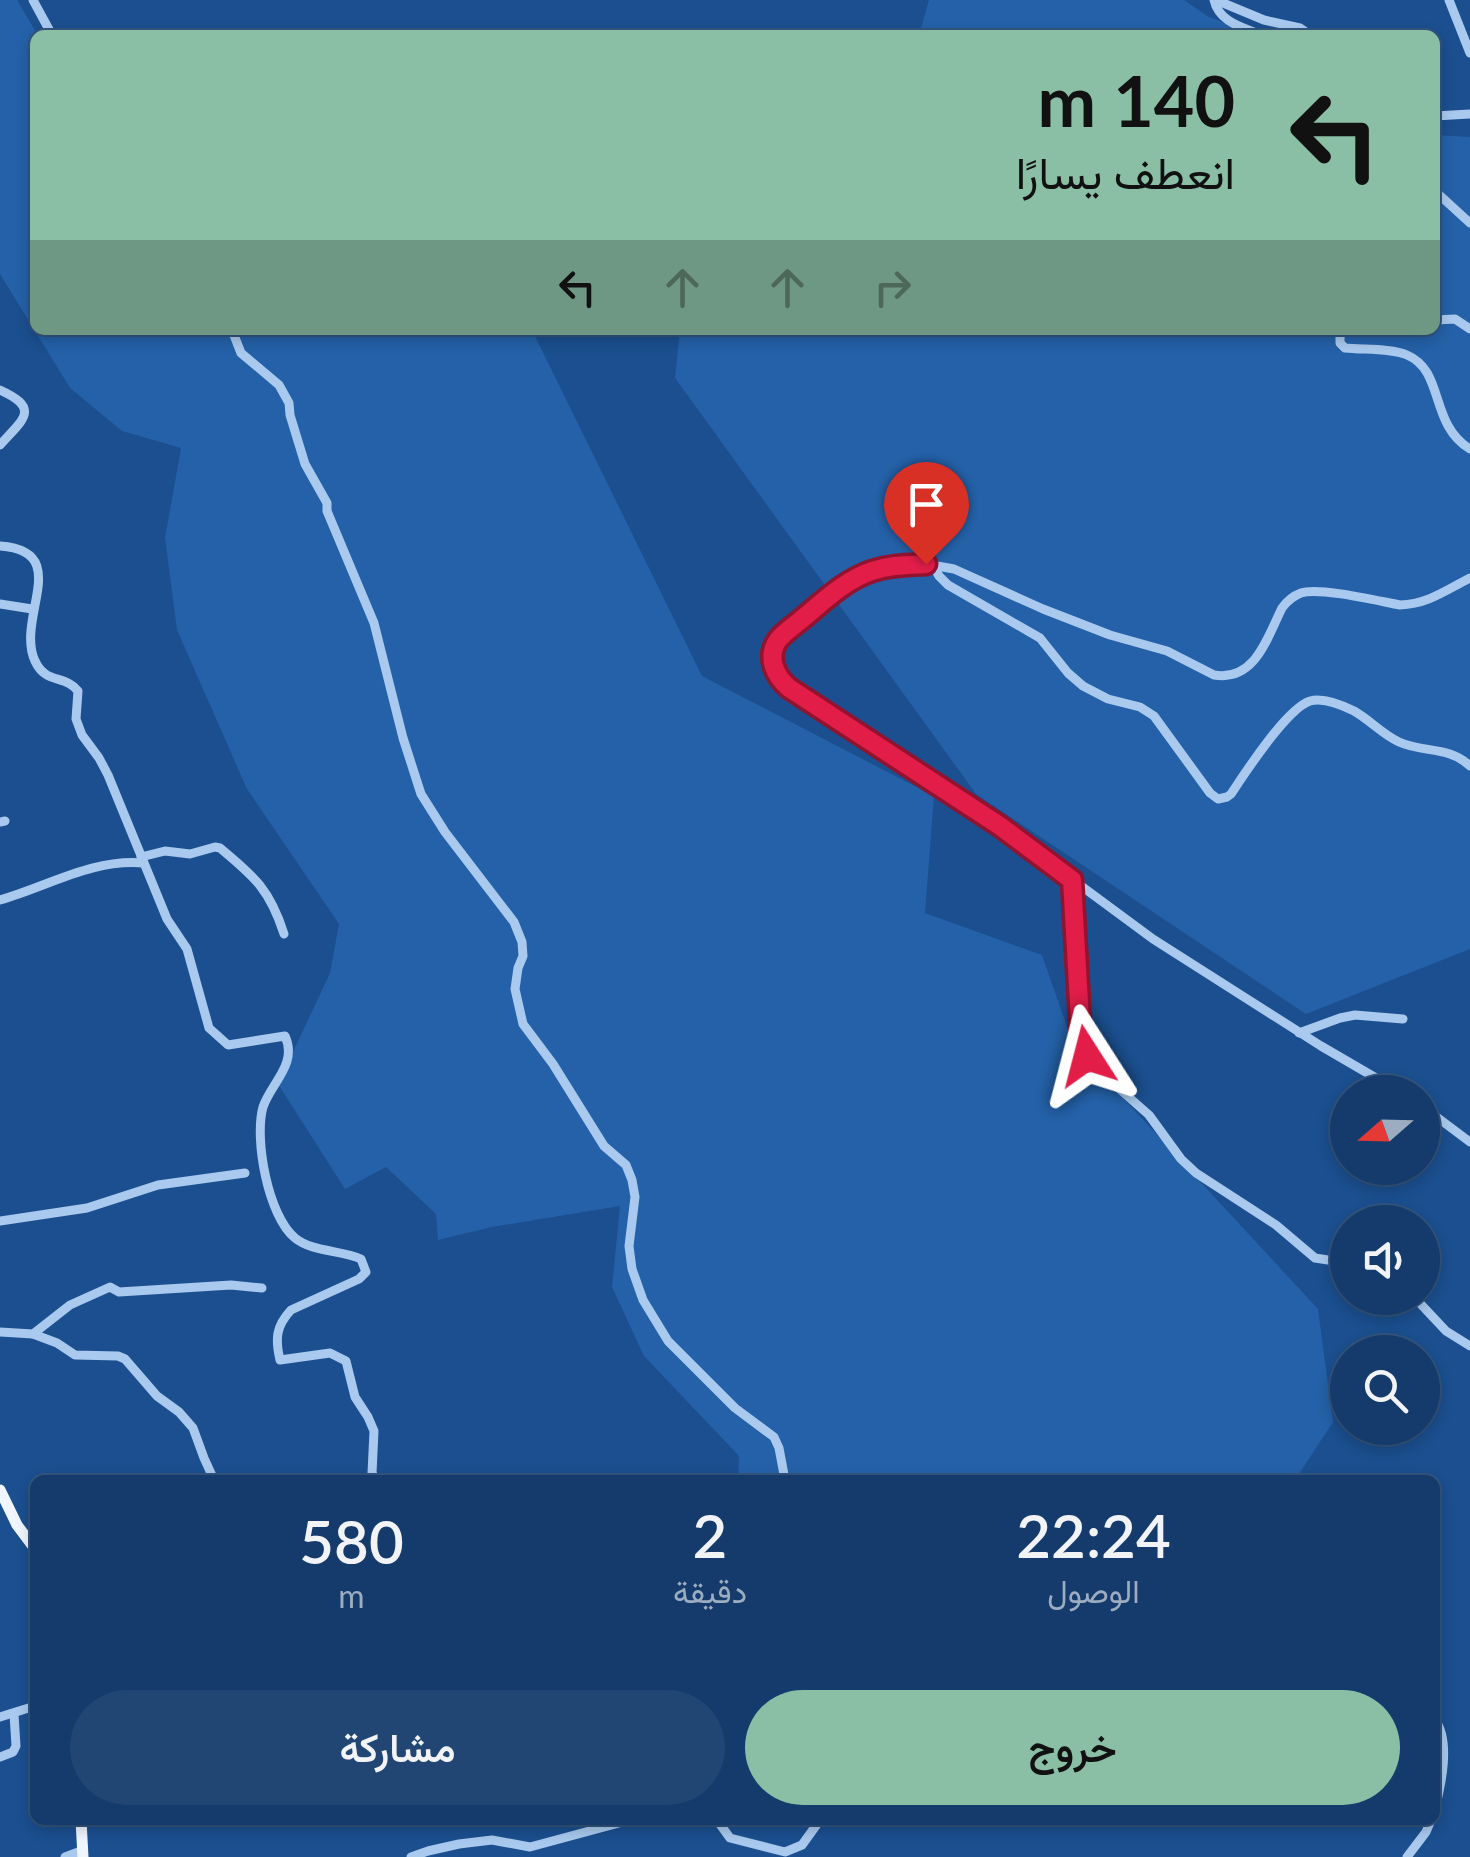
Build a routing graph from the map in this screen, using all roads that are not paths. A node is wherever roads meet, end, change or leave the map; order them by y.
1 (33, 0) edge
2 (1215, 0) edge
3 (1449, 0) edge
4 (49, 30) edge
5 (1250, 30) edge
6 (1303, 30) edge
7 (1470, 52) edge
8 (1470, 114) edge
9 (1440, 116) edge
10 (1440, 195) edge
11 (1470, 222) edge
12 (1440, 320) edge
13 (1470, 329) edge
14 (234, 335) edge
15 (1341, 335) edge
16 (0, 390) edge
17 (0, 445) edge
18 (1470, 449) edge
19 (0, 546) edge
20 (933, 565) junction
21 (1470, 578) edge
22 (0, 604) edge
23 (32, 609) junction
24 (1470, 766) edge
25 (142, 860) junction
26 (1072, 880) junction
27 (0, 900) edge
28 (284, 934) dead end
29 (1403, 1019) dead end
30 (1300, 1032) junction
31 (1372, 1075) edge
32 (1440, 1120) edge
33 (1470, 1142) edge
34 (245, 1173) dead end
35 (0, 1222) edge
36 (1330, 1260) edge
37 (262, 1288) dead end
38 (1431, 1315) edge
39 (0, 1332) edge
40 (33, 1334) junction
41 (1470, 1346) edge
42 (212, 1475) edge
43 (373, 1475) edge
44 (784, 1475) edge
45 (0, 1490) edge
46 (30, 1542) edge
47 (30, 1708) edge
48 (14, 1714) junction
49 (0, 1717) edge
50 (1440, 1727) edge
51 (0, 1757) edge
52 (1440, 1783) edge
53 (81, 1825) edge
54 (611, 1825) edge
55 (721, 1825) edge
56 (816, 1825) edge
57 (1428, 1825) edge
58 (459, 1844) junction
59 (82, 1854) edge
60 (65, 1857) edge
61 (411, 1857) edge
62 (464, 1857) edge
63 (1407, 1857) edge

1 - 4 street
2 - 5 street
2 - 6 street
3 - 7 street
8 - 9 street
10 - 11 street
12 - 13 street
14 - 44 street
15 - 18 street
16 - 17 street
19 - 23 street
20 - 21 street
20 - 24 street
20 - 26 street
22 - 23 street
23 - 25 street
25 - 27 street
25 - 28 street
25 - 43 street
26 - 30 street
26 - 36 street
29 - 30 street
30 - 31 street
32 - 33 street
34 - 35 street
37 - 40 street
38 - 41 street
39 - 40 street
40 - 42 street
45 - 46 main road
47 - 48 street
48 - 49 street
48 - 51 street
50 - 52 street
53 - 59 main road
54 - 58 street
55 - 56 street
57 - 63 street
58 - 61 street
58 - 62 street
59 - 60 street

